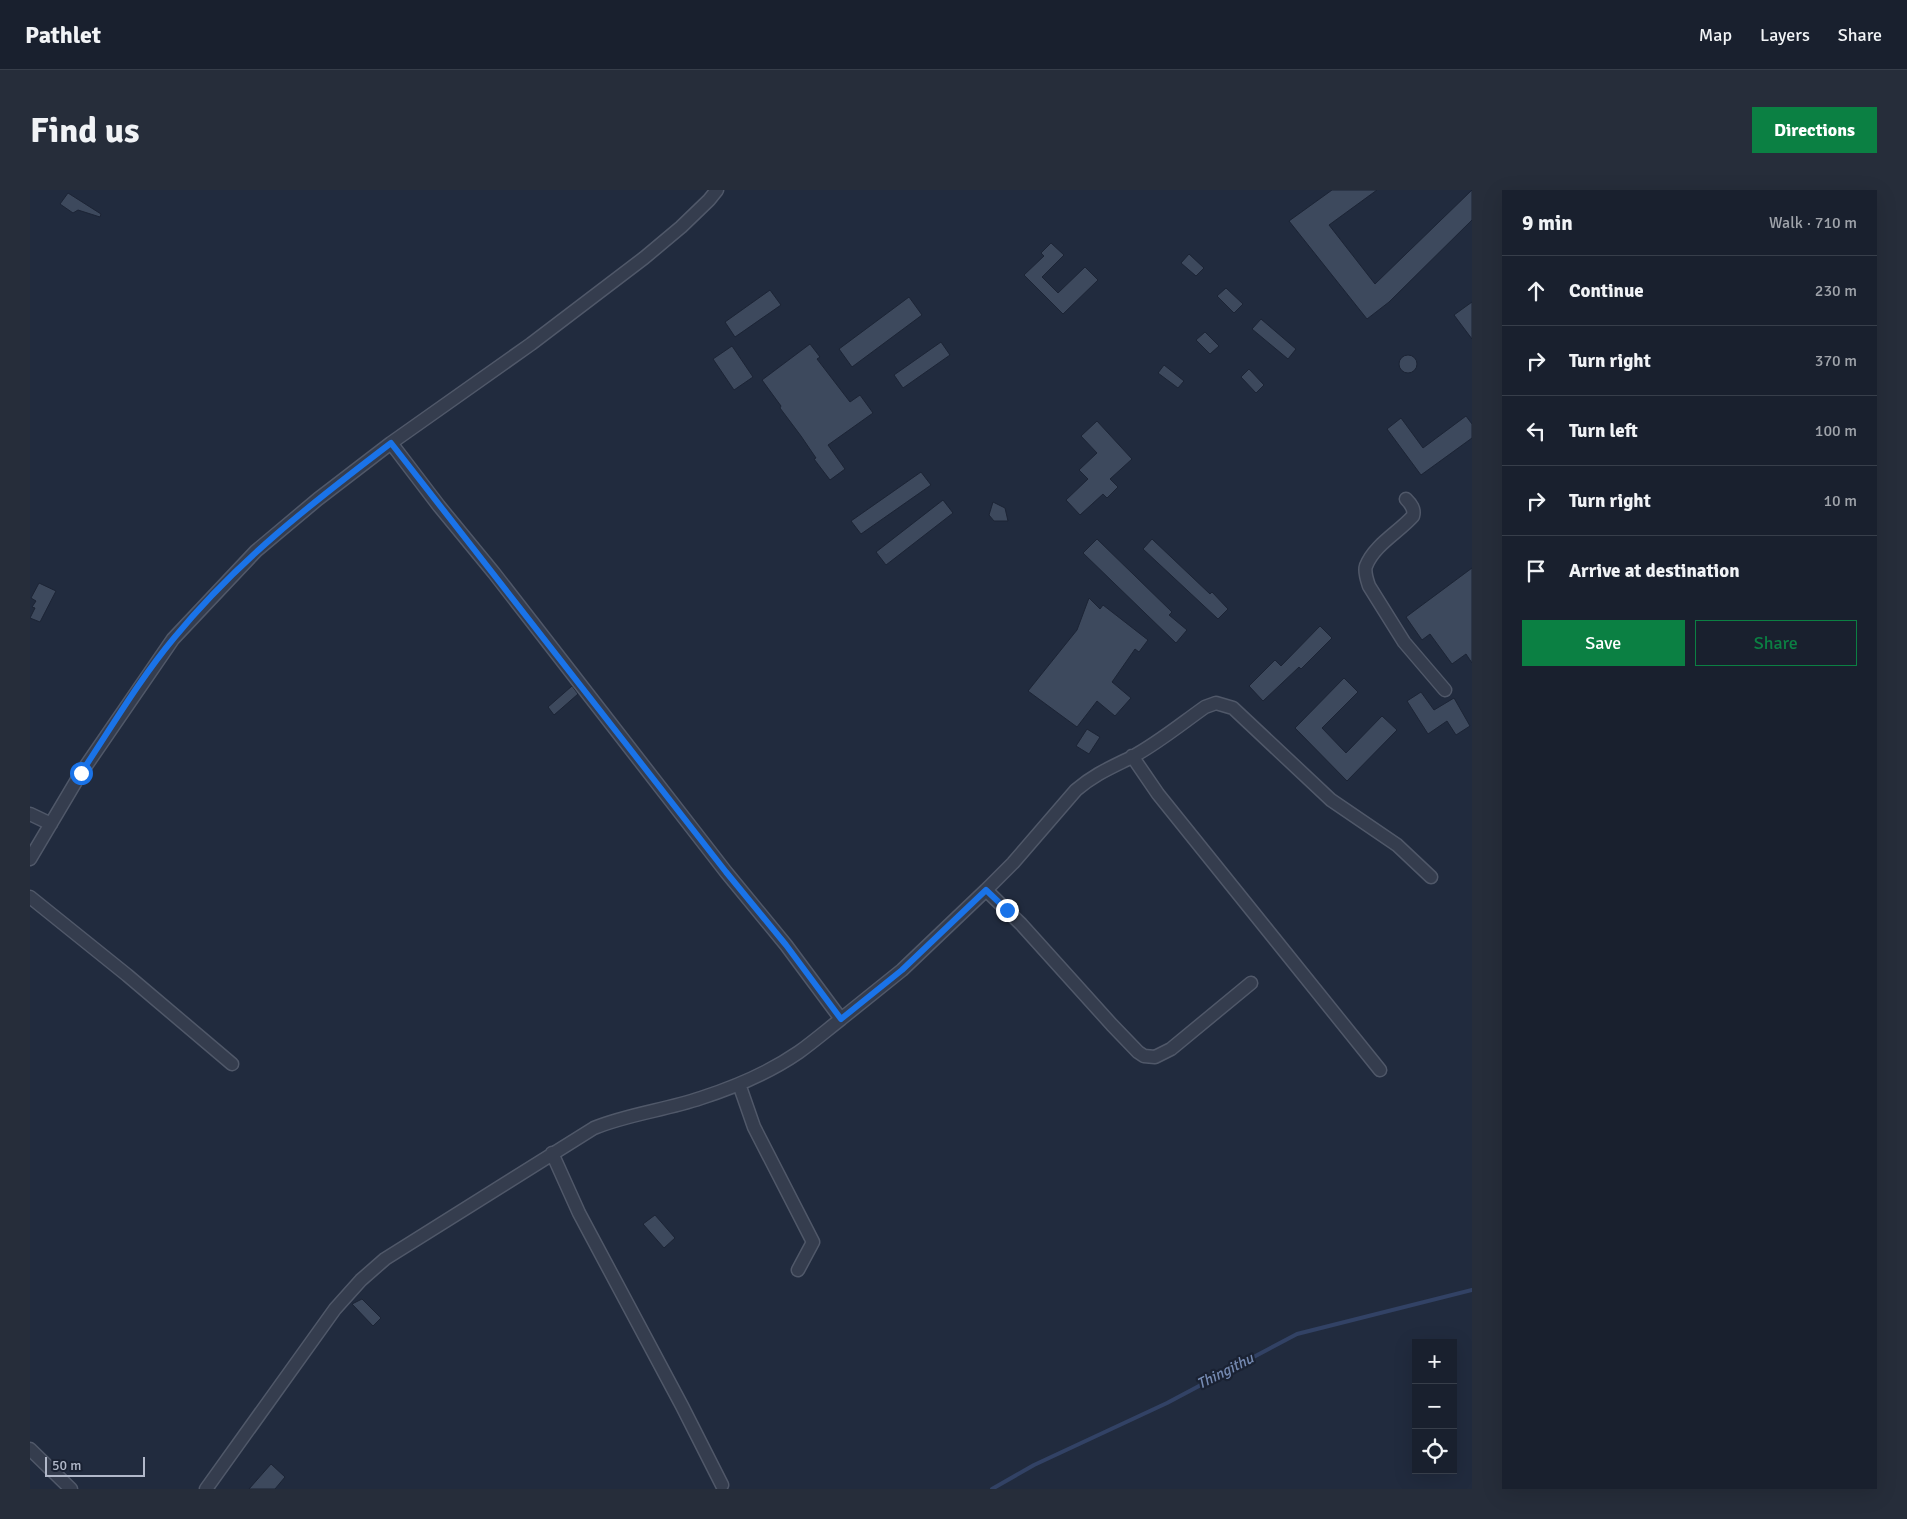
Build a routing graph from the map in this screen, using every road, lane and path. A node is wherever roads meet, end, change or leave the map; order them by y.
1 (716, 190) edge
2 (391, 443) junction
3 (1406, 499) dead end
4 (1445, 690) dead end
5 (1132, 756) junction
6 (30, 814) edge
7 (51, 824) junction
8 (30, 859) edge
9 (1431, 877) dead end
10 (986, 890) junction
11 (30, 897) edge
12 (1251, 983) dead end
13 (841, 1019) junction
14 (232, 1064) dead end
15 (1380, 1070) dead end
16 (739, 1084) junction
17 (552, 1153) junction
18 (798, 1270) dead end
19 (30, 1449) edge
20 (722, 1485) dead end
21 (71, 1489) edge
22 (206, 1489) edge

1 - 2 street
2 - 7 street
2 - 13 street
3 - 4 street
5 - 9 street
5 - 10 street
5 - 15 street
6 - 7 street
7 - 8 street
10 - 12 street
10 - 13 street
11 - 14 street
13 - 16 street
16 - 17 street
16 - 18 street
17 - 20 street
17 - 22 street
19 - 21 street

